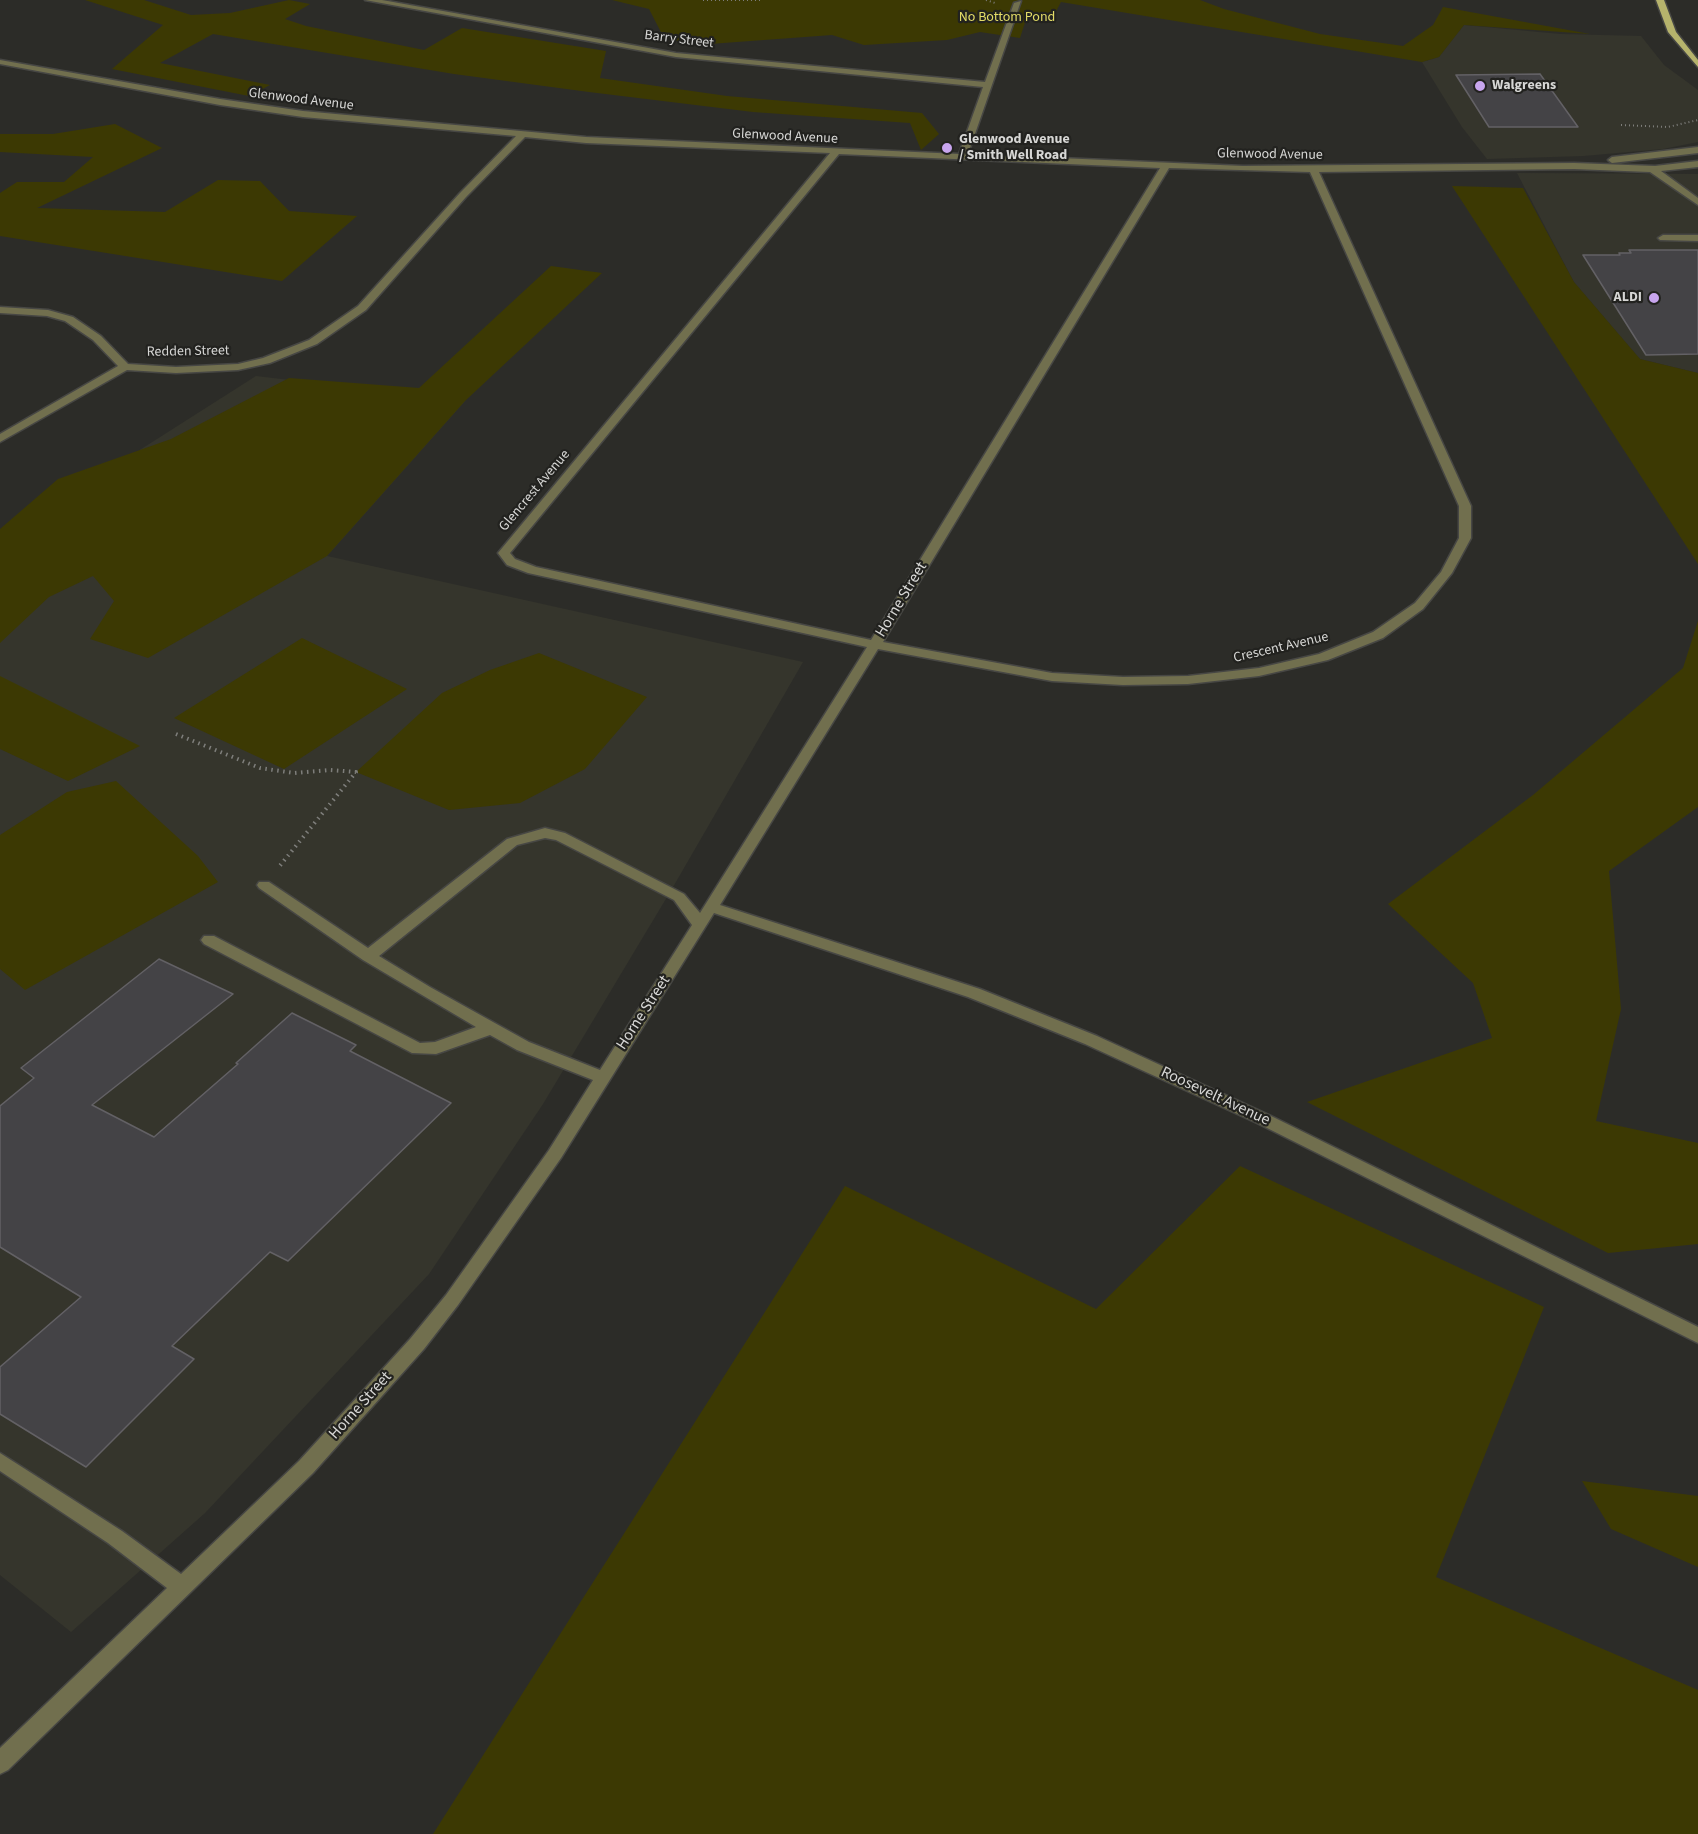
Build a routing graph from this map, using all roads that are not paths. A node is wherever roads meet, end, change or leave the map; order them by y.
1 (369, 0) edge
2 (1660, 0) edge
3 (1018, 3) dead end
4 (0, 62) edge
5 (1698, 65) edge
6 (988, 85) junction
7 (521, 136) junction
8 (1698, 150) edge
9 (836, 152) junction
10 (1634, 157) junction
11 (962, 158) junction
12 (1698, 164) edge
13 (1574, 166) junction
14 (1165, 167) junction
15 (1653, 169) junction
16 (1314, 170) junction
17 (1687, 194) junction
18 (1698, 194) edge
19 (1698, 202) edge
20 (1663, 238) dead end
21 (1698, 238) edge
22 (0, 310) edge
23 (125, 367) junction
24 (0, 439) edge
25 (874, 646) junction
26 (264, 885) road end
27 (711, 907) junction
28 (700, 924) junction
29 (209, 940) dead end
30 (368, 956) junction
31 (491, 1029) junction
32 (603, 1078) junction
33 (1698, 1336) edge
34 (0, 1461) edge
35 (182, 1587) junction
36 (0, 1763) edge

1 - 6 street, Barry Street
2 - 5 main road
3 - 6 street
4 - 7 street, Glenwood Avenue
6 - 11 street
7 - 9 street, Glenwood Avenue
7 - 23 street, Redden Street
8 - 10 street, Glenwood Avenue
9 - 11 street, Glenwood Avenue
9 - 25 street, Glencrest Avenue
10 - 13 street, Glenwood Avenue
10 - 15 street
11 - 14 street, Glenwood Avenue
12 - 15 street, Glenwood Avenue
13 - 15 street, Glenwood Avenue
13 - 16 street, Glenwood Avenue
14 - 16 street, Glenwood Avenue
14 - 25 street, Horne Street
15 - 17 street
16 - 25 street, Crescent Avenue
17 - 18 street
17 - 19 street
20 - 21 street
22 - 23 street
23 - 24 street, Redden Street
25 - 27 street, Horne Street
26 - 30 street
27 - 28 street, Horne Street
27 - 33 street, Roosevelt Avenue
28 - 30 street
28 - 32 street, Horne Street
29 - 31 street
30 - 31 street
31 - 32 street
32 - 35 street, Horne Street
34 - 35 street
35 - 36 street, Horne Street

